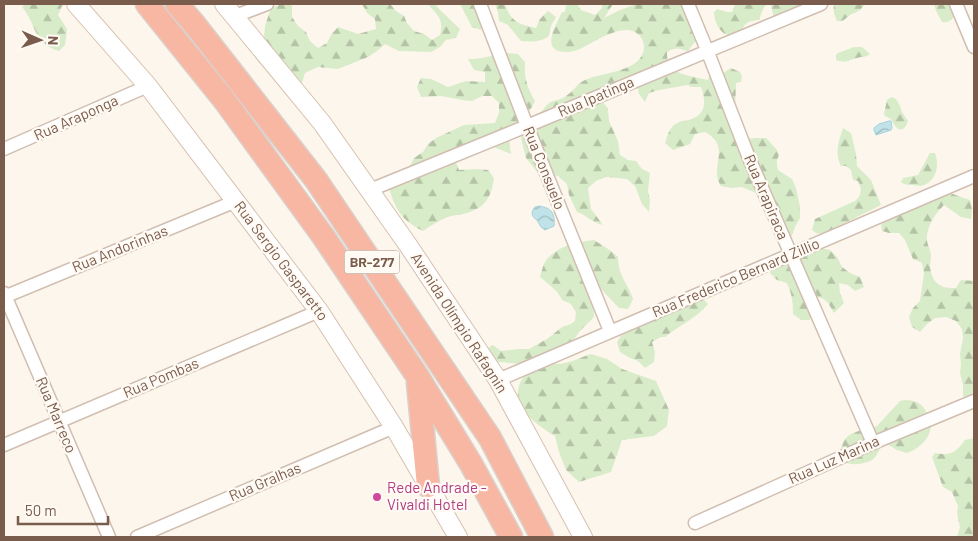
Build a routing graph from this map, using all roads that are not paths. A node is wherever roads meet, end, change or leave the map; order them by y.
1 (76, 4) edge
2 (147, 4) edge
3 (177, 4) edge
4 (267, 4) edge
5 (480, 4) edge
6 (688, 4) edge
7 (821, 4) edge
8 (956, 4) edge
9 (229, 10) edge
10 (974, 47) edge
11 (707, 50) junction
12 (148, 86) junction
13 (527, 126) junction
14 (4, 149) edge
15 (974, 176) edge
16 (370, 190) junction
17 (236, 201) junction
18 (791, 254) junction
19 (4, 295) edge
20 (319, 311) junction
21 (610, 331) junction
22 (418, 377) junction
23 (498, 380) junction
24 (974, 402) edge
25 (58, 421) junction
26 (394, 427) junction
27 (873, 443) junction
28 (4, 445) edge
29 (428, 486) junction
30 (695, 523) dead end
31 (109, 537) edge
32 (137, 537) edge
33 (458, 537) edge
34 (511, 537) edge
35 (542, 537) edge
36 (583, 537) edge

1 - 12 street, Rua Sergio Gasparetto
2 - 22 highway, BR-277
3 - 35 highway, BR-277
4 - 9 street
5 - 13 street, Rua Consuelo
6 - 11 street, Rua Arapiraca
7 - 11 street, Rua Ipatinga
8 - 10 street
9 - 16 street, Avenida Olímpio Rafagnin
11 - 13 street, Rua Ipatinga
11 - 18 street, Rua Arapiraca
12 - 14 street, Rua Araponga
12 - 17 street, Rua Sergio Gasparetto
13 - 16 street, Rua Ipatinga
13 - 21 street, Rua Consuelo
15 - 18 street, Rua Frederico Bernard Zillio
16 - 23 street, Avenida Olímpio Rafagnin
17 - 19 street, Rua Andorinhas
17 - 20 street, Rua Sergio Gasparetto
18 - 21 street, Rua Frederico Bernard Zillio
18 - 27 street, Rua Arapiraca
19 - 25 street, Rua Marreco
20 - 25 street, Rua Pombas
20 - 26 street, Rua Sergio Gasparetto
21 - 23 street, Rua Frederico Bernard Zillio
22 - 29 highway
22 - 34 highway, BR-277
23 - 36 street, Avenida Olímpio Rafagnin
24 - 27 street, Rua Luz Marina
25 - 28 street, Rua Pombas
25 - 31 street, Rua Marreco
26 - 29 street, Rua Sergio Gasparetto
26 - 32 street, Rua Gralhas
27 - 30 street, Rua Luz Marina
29 - 33 street, Rua Sergio Gasparetto

